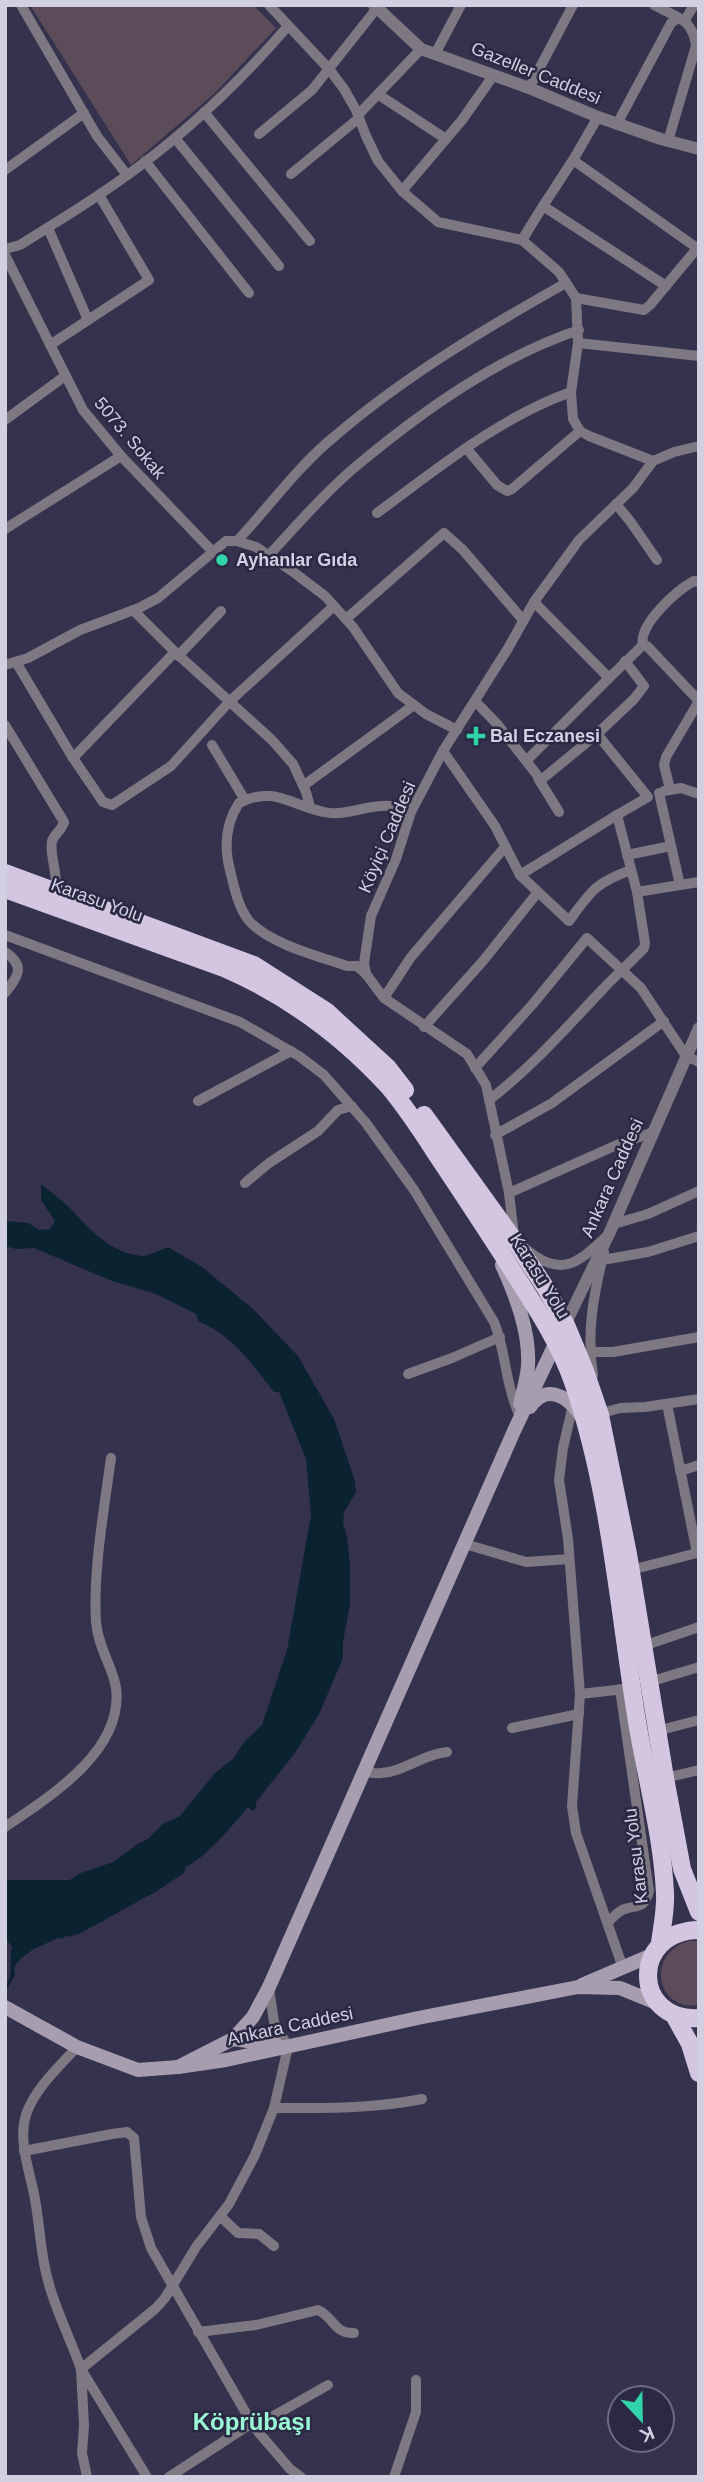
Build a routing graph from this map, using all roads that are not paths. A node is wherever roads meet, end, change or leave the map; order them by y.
1 (21, 5) edge
2 (269, 5) edge
3 (461, 5) edge
4 (573, 5) edge
5 (654, 5) edge
6 (694, 5) edge
7 (380, 8) edge
8 (681, 19) junction
9 (288, 26) junction
10 (421, 49) junction
11 (435, 54) junction
12 (329, 69) junction
13 (493, 76) junction
14 (528, 88) junction
15 (379, 95) junction
16 (204, 112) junction
17 (84, 113) junction
18 (359, 117) junction
19 (598, 117) junction
20 (617, 124) junction
21 (259, 134) dead end
22 (175, 138) junction
23 (446, 139) junction
24 (668, 141) junction
25 (699, 149) edge
26 (573, 160) junction
27 (145, 161) junction
28 (5, 170) edge
29 (291, 174) dead end
30 (127, 175) junction
31 (402, 191) junction
32 (99, 195) junction
33 (543, 206) junction
34 (48, 228) junction
35 (522, 240) junction
36 (310, 241) dead end
37 (698, 247) edge
38 (5, 250) edge
39 (5, 255) edge
40 (279, 266) dead end
41 (566, 282) junction
42 (666, 286) junction
43 (249, 293) dead end
44 (576, 298) junction
45 (88, 320) junction
46 (579, 330) junction
47 (578, 343) junction
48 (50, 345) junction
49 (699, 356) edge
50 (65, 376) junction
51 (571, 391) junction
52 (5, 420) edge
53 (580, 431) junction
54 (699, 446) edge
55 (467, 449) junction
56 (121, 456) junction
57 (653, 461) junction
58 (616, 504) junction
59 (377, 513) dead end
60 (5, 529) edge
61 (237, 541) junction
62 (213, 552) junction
63 (269, 555) junction
64 (657, 560) dead end
65 (699, 582) edge
66 (534, 602) junction
67 (334, 606) junction
68 (133, 610) junction
69 (221, 611) dead end
70 (346, 619) junction
71 (523, 620) junction
72 (643, 646) junction
73 (177, 654) junction
74 (625, 661) junction
75 (10, 664) edge
76 (609, 678) junction
77 (475, 701) junction
78 (229, 702) junction
79 (414, 705) junction
80 (698, 705) edge
81 (5, 725) edge
82 (457, 730) junction
83 (597, 734) junction
84 (212, 745) dead end
85 (443, 751) junction
86 (73, 758) junction
87 (527, 760) junction
88 (538, 778) junction
89 (303, 786) junction
90 (670, 789) junction
91 (659, 793) junction
92 (699, 794) edge
93 (648, 797) junction
94 (244, 800) junction
95 (310, 807) junction
96 (411, 812) junction
97 (559, 813) dead end
98 (617, 815) junction
99 (671, 846) junction
100 (505, 847) junction
101 (627, 855) junction
102 (631, 870) junction
103 (5, 873) edge
104 (520, 875) junction
105 (699, 882) edge
106 (680, 885) junction
107 (5, 889) edge
108 (56, 891) junction
109 (538, 892) junction
110 (637, 892) junction
111 (5, 935) edge
112 (5, 952) edge
113 (624, 971) junction
114 (366, 974) junction
115 (5, 993) edge
116 (384, 998) junction
117 (664, 1021) junction
118 (424, 1027) junction
119 (699, 1028) edge
120 (291, 1051) junction
121 (686, 1056) junction
122 (699, 1062) edge
123 (475, 1068) junction
124 (489, 1100) junction
125 (198, 1101) dead end
126 (352, 1106) junction
127 (654, 1132) junction
128 (495, 1135) junction
129 (245, 1183) dead end
130 (699, 1191) edge
131 (509, 1193) junction
132 (477, 1214) junction
133 (611, 1229) junction
134 (699, 1236) edge
135 (514, 1240) junction
136 (602, 1260) junction
137 (566, 1325) junction
138 (500, 1337) junction
139 (699, 1337) edge
140 (556, 1342) junction
141 (589, 1352) junction
142 (408, 1374) dead end
143 (699, 1399) edge
144 (667, 1404) junction
145 (573, 1405) junction
146 (518, 1412) junction
147 (592, 1418) junction
148 (514, 1432) junction
149 (111, 1458) dead end
150 (699, 1465) edge
151 (680, 1471) junction
152 (694, 1513) edge
153 (464, 1544) junction
154 (569, 1559) junction
155 (631, 1570) junction
156 (699, 1627) edge
157 (643, 1646) junction
158 (699, 1667) edge
159 (633, 1686) junction
160 (580, 1695) junction
161 (579, 1714) junction
162 (699, 1720) edge
163 (512, 1728) dead end
164 (657, 1731) junction
165 (447, 1752) dead end
166 (699, 1770) edge
167 (363, 1772) junction
168 (665, 1778) junction
169 (5, 1827) edge
170 (699, 1912) edge
171 (608, 1922) junction
172 (699, 1930) edge
173 (656, 1949) junction
174 (623, 1968) junction
175 (269, 1987) junction
176 (578, 1987) junction
177 (659, 2004) junction
178 (5, 2007) edge
179 (674, 2015) junction
180 (699, 2018) edge
181 (233, 2039) junction
182 (77, 2047) junction
183 (288, 2047) junction
184 (178, 2067) junction
185 (699, 2073) edge
186 (422, 2099) dead end
187 (274, 2108) junction
188 (24, 2151) junction
189 (220, 2216) junction
190 (274, 2246) dead end
191 (172, 2284) junction
192 (198, 2332) junction
193 (354, 2333) dead end
194 (81, 2369) junction
195 (416, 2380) dead end
196 (328, 2385) dead end
197 (253, 2425) junction
198 (88, 2477) edge
199 (147, 2477) edge
200 (169, 2477) edge
201 (301, 2477) edge
202 (394, 2477) edge

1 - 17 street
2 - 9 street
3 - 11 street
4 - 14 street
5 - 8 street
6 - 8 street
7 - 10 street, Gazeller Caddesi
7 - 12 street
8 - 20 street
8 - 24 street
9 - 12 street
9 - 16 street
10 - 11 street, Gazeller Caddesi
10 - 15 street
11 - 13 street, Gazeller Caddesi
12 - 18 street
12 - 21 street
13 - 14 street, Gazeller Caddesi
13 - 23 street
14 - 19 street, Gazeller Caddesi
15 - 18 street
15 - 23 street
16 - 22 street
16 - 36 street
17 - 28 street
17 - 30 street
18 - 29 street
18 - 31 street
19 - 20 street, Gazeller Caddesi
19 - 26 street
20 - 24 street, Gazeller Caddesi
22 - 27 street
22 - 40 street
23 - 31 street
24 - 25 street, Gazeller Caddesi
26 - 33 street
26 - 37 street
27 - 30 street
27 - 43 street
30 - 32 street
31 - 35 street
32 - 34 street
32 - 45 street
33 - 35 street
33 - 42 street
34 - 38 street
34 - 45 street
35 - 41 street
37 - 42 street
39 - 48 street, 5073. Sokak
41 - 44 street
41 - 61 street
42 - 44 street
44 - 46 street
45 - 48 street
46 - 47 street
46 - 63 street
47 - 49 street
47 - 51 street
48 - 50 street, 5073. Sokak
50 - 52 street
50 - 56 street, 5073. Sokak
51 - 53 street
51 - 55 street
53 - 55 street
53 - 57 street
54 - 57 street
55 - 59 street
56 - 60 street
56 - 62 street, 5073. Sokak
57 - 58 street, Köyiçi Caddesi
58 - 64 street
58 - 66 street, Köyiçi Caddesi
61 - 62 street
61 - 63 street
62 - 68 street
63 - 67 street
65 - 72 street
66 - 71 street, Köyiçi Caddesi
66 - 76 street
67 - 70 street
67 - 78 street
68 - 73 street
68 - 75 street
69 - 73 street
70 - 71 street
70 - 79 street
71 - 77 street, Köyiçi Caddesi
72 - 74 street
72 - 80 street
73 - 78 street
73 - 86 street
74 - 76 street
74 - 83 street
75 - 86 street
76 - 87 street
77 - 82 street, Köyiçi Caddesi
77 - 87 street
78 - 86 street
78 - 89 street
79 - 82 street
79 - 89 street
80 - 90 street
81 - 108 street
82 - 85 street, Köyiçi Caddesi
83 - 88 street
83 - 93 street
84 - 94 street
85 - 96 street, Köyiçi Caddesi
85 - 100 street
87 - 88 street
88 - 97 street
89 - 95 street
90 - 91 street
90 - 92 street
91 - 93 street
91 - 99 street
93 - 98 street
94 - 95 street
94 - 114 street
95 - 96 street
96 - 114 street, Köyiçi Caddesi
98 - 101 street
98 - 104 street
99 - 101 street
99 - 106 street
100 - 104 street
100 - 116 street
101 - 102 street
102 - 109 street
102 - 110 street
103 - 108 highway, Karasu Yolu
104 - 109 street
105 - 106 street
106 - 110 street
107 - 132 highway, Karasu Yolu
108 - 135 highway, Karasu Yolu
109 - 118 street
110 - 113 street
111 - 120 street
112 - 115 street
113 - 117 street
113 - 123 street
113 - 124 street
114 - 116 street
116 - 118 street
117 - 121 street
117 - 128 street
118 - 123 street
119 - 121 street, Ankara Caddesi
120 - 125 street
120 - 126 street
121 - 122 street
121 - 127 street, Ankara Caddesi
123 - 124 street
124 - 128 street
126 - 129 street
126 - 138 street
127 - 131 street
127 - 133 street, Ankara Caddesi
128 - 131 street
130 - 133 street
131 - 135 street
132 - 140 highway, Karasu Yolu
132 - 146 main road
133 - 135 street
133 - 136 street
133 - 137 street, Ankara Caddesi
134 - 136 street
135 - 137 highway, Karasu Yolu
136 - 141 street
137 - 140 street, Ankara Caddesi
137 - 147 highway, Karasu Yolu
138 - 142 street
138 - 146 street
139 - 141 street
140 - 147 highway, Karasu Yolu
140 - 148 main road
141 - 147 street
143 - 144 street
144 - 147 street
144 - 151 street
145 - 147 main road
145 - 148 main road
145 - 154 street
146 - 148 main road
147 - 155 highway, Karasu Yolu
147 - 159 highway, Karasu Yolu
148 - 153 main road
149 - 169 street
150 - 151 street
151 - 152 street
152 - 155 street
153 - 154 street
153 - 167 main road
154 - 160 street
155 - 157 highway, Karasu Yolu
156 - 157 street
157 - 159 highway, Karasu Yolu
158 - 159 street
159 - 160 street
159 - 164 highway, Karasu Yolu
159 - 171 street
159 - 173 highway, Karasu Yolu
160 - 161 street
161 - 163 street
161 - 171 street
162 - 164 street
164 - 168 highway, Karasu Yolu
165 - 167 street
166 - 168 street
167 - 175 main road
168 - 170 highway, Karasu Yolu
171 - 174 street
172 - 173 highway
173 - 174 main road
173 - 177 highway, Karasu Yolu
174 - 176 main road
175 - 181 main road
175 - 183 street
176 - 177 main road
176 - 183 main road, Ankara Caddesi
177 - 179 highway
178 - 182 main road, Ankara Caddesi
179 - 180 highway
179 - 185 highway
181 - 183 main road
181 - 184 main road
182 - 184 main road, Ankara Caddesi
182 - 188 street
183 - 184 main road, Ankara Caddesi
183 - 187 street
186 - 187 street
187 - 189 street
188 - 191 street
188 - 194 street
189 - 190 street
189 - 191 street
191 - 192 street
191 - 194 street
192 - 193 street
192 - 197 street
194 - 198 street
194 - 199 street
195 - 202 street
196 - 197 street
197 - 200 street
197 - 201 street

